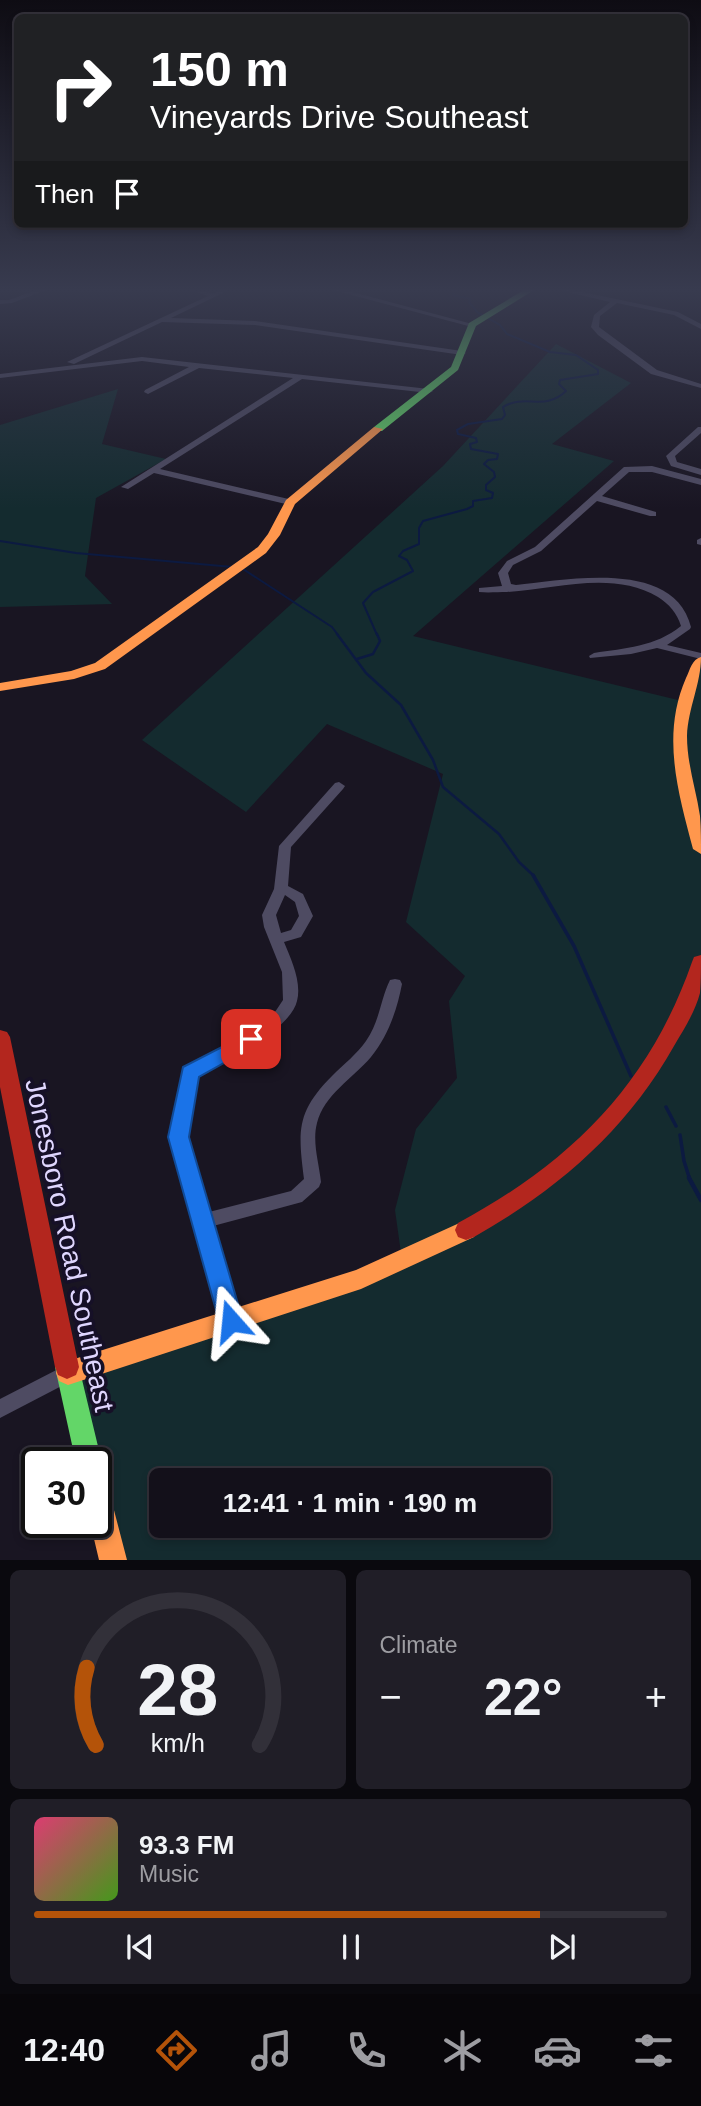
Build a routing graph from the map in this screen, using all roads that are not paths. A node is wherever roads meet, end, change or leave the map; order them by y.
1 (70, 363) edge
2 (100, 363) edge
3 (166, 363) edge
4 (458, 363) edge
5 (641, 363) edge
6 (197, 366) junction
7 (59, 368) junction
8 (0, 376) edge
9 (300, 377) junction
10 (701, 386) edge
11 (429, 391) junction
12 (148, 392) dead end
13 (701, 429) edge
14 (154, 470) junction
15 (701, 472) edge
16 (701, 482) edge
17 (125, 487) dead end
18 (594, 497) junction
19 (290, 502) junction
20 (653, 514) dead end
21 (516, 588) junction
22 (483, 590) dead end
23 (674, 640) junction
24 (660, 646) junction
25 (684, 650) junction
26 (594, 656) dead end
27 (701, 659) edge
28 (0, 687) edge
29 (340, 786) dead end
30 (701, 849) edge
31 (281, 889) junction
32 (278, 939) junction
33 (701, 962) edge
34 (395, 984) dead end
35 (0, 1037) edge
36 (205, 1220) junction
37 (231, 1321) junction
38 (68, 1373) junction
39 (0, 1409) edge
40 (85, 1447) edge
41 (108, 1538) edge
42 (113, 1560) edge

1 - 7 street
2 - 7 street
3 - 6 street
4 - 11 street
5 - 10 street
6 - 9 street
6 - 12 street
7 - 8 street
9 - 11 street
9 - 14 street
11 - 19 street
13 - 15 street
14 - 17 street
14 - 19 street
16 - 18 street
18 - 20 street
18 - 21 street
19 - 28 street
21 - 22 street
21 - 23 street
23 - 24 street
23 - 25 street
24 - 25 street
24 - 26 street
25 - 27 street
27 - 30 street
29 - 31 street
31 - 32 street
31 - 32 street
32 - 36 street
33 - 37 street
34 - 36 street
35 - 38 street, Jonesboro Road Southeast
36 - 37 street
37 - 38 street
38 - 39 street
38 - 40 street, Jonesboro Road Southeast
41 - 42 street

